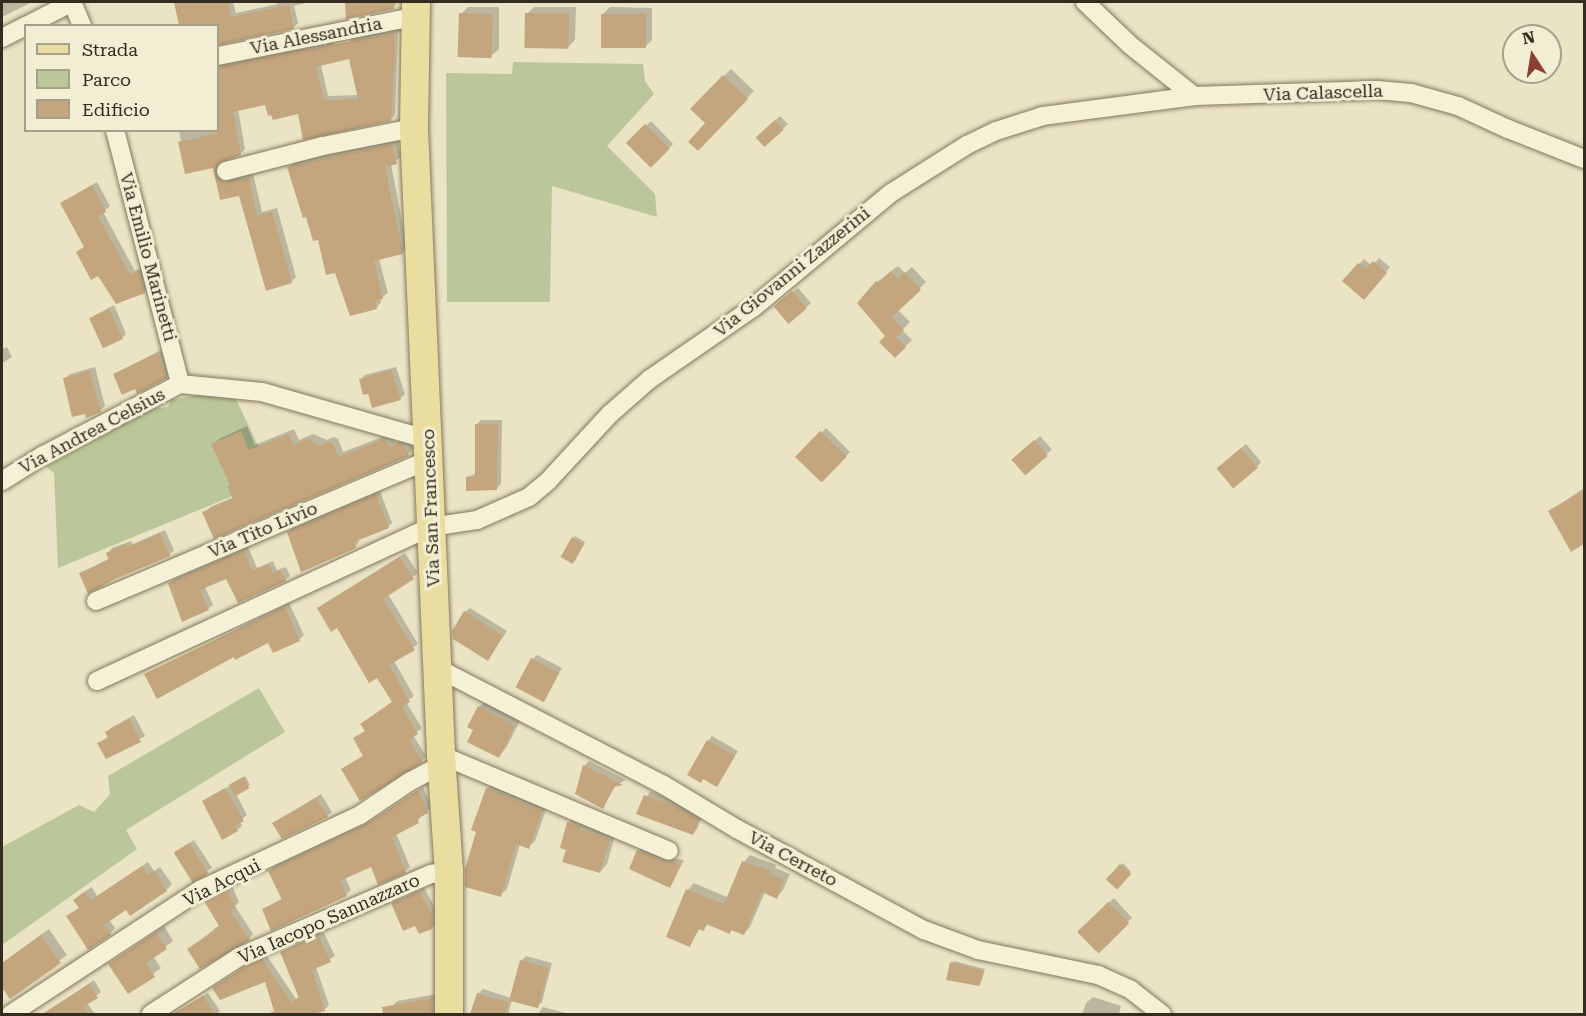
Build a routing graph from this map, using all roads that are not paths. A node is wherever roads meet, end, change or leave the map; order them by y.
1 (73, 2) edge
2 (1085, 2) edge
3 (415, 9) edge
4 (30, 24) edge
5 (81, 24) edge
6 (24, 27) edge
7 (2, 38) edge
8 (219, 56) edge
9 (1194, 96) junction
10 (414, 128) junction
11 (116, 132) edge
12 (1584, 159) edge
13 (226, 171) dead end
14 (180, 384) junction
15 (429, 449) junction
16 (2, 482) edge
17 (431, 528) junction
18 (96, 601) dead end
19 (437, 668) junction
20 (97, 681) dead end
21 (441, 760) junction
22 (669, 850) dead end
23 (449, 871) junction
24 (11, 1014) edge
25 (151, 1014) edge
26 (449, 1014) edge
27 (1162, 1014) edge

1 - 4 street
1 - 5 street
2 - 9 street
3 - 8 street, Via Alessandria
3 - 10 main road, Via San Francesco
6 - 7 street
9 - 12 street, Via Calascella
9 - 17 street, Via Giovanni Zazzerini
10 - 13 street
10 - 15 main road, Via San Francesco
11 - 14 street, Via Emilio Marinetti
14 - 15 street, Via Andrea Celsius
14 - 16 street, Via Andrea Celsius
15 - 17 main road, Via San Francesco
15 - 18 street, Via Tito Livio
17 - 19 main road, Via San Francesco
17 - 20 street
19 - 21 main road, Via San Francesco
19 - 27 street, Via Cerreto
21 - 22 street
21 - 23 main road, Via San Francesco
21 - 24 street, Via Acqui
23 - 25 street, Via Iacopo Sannazzaro
23 - 26 main road, Via San Francesco

